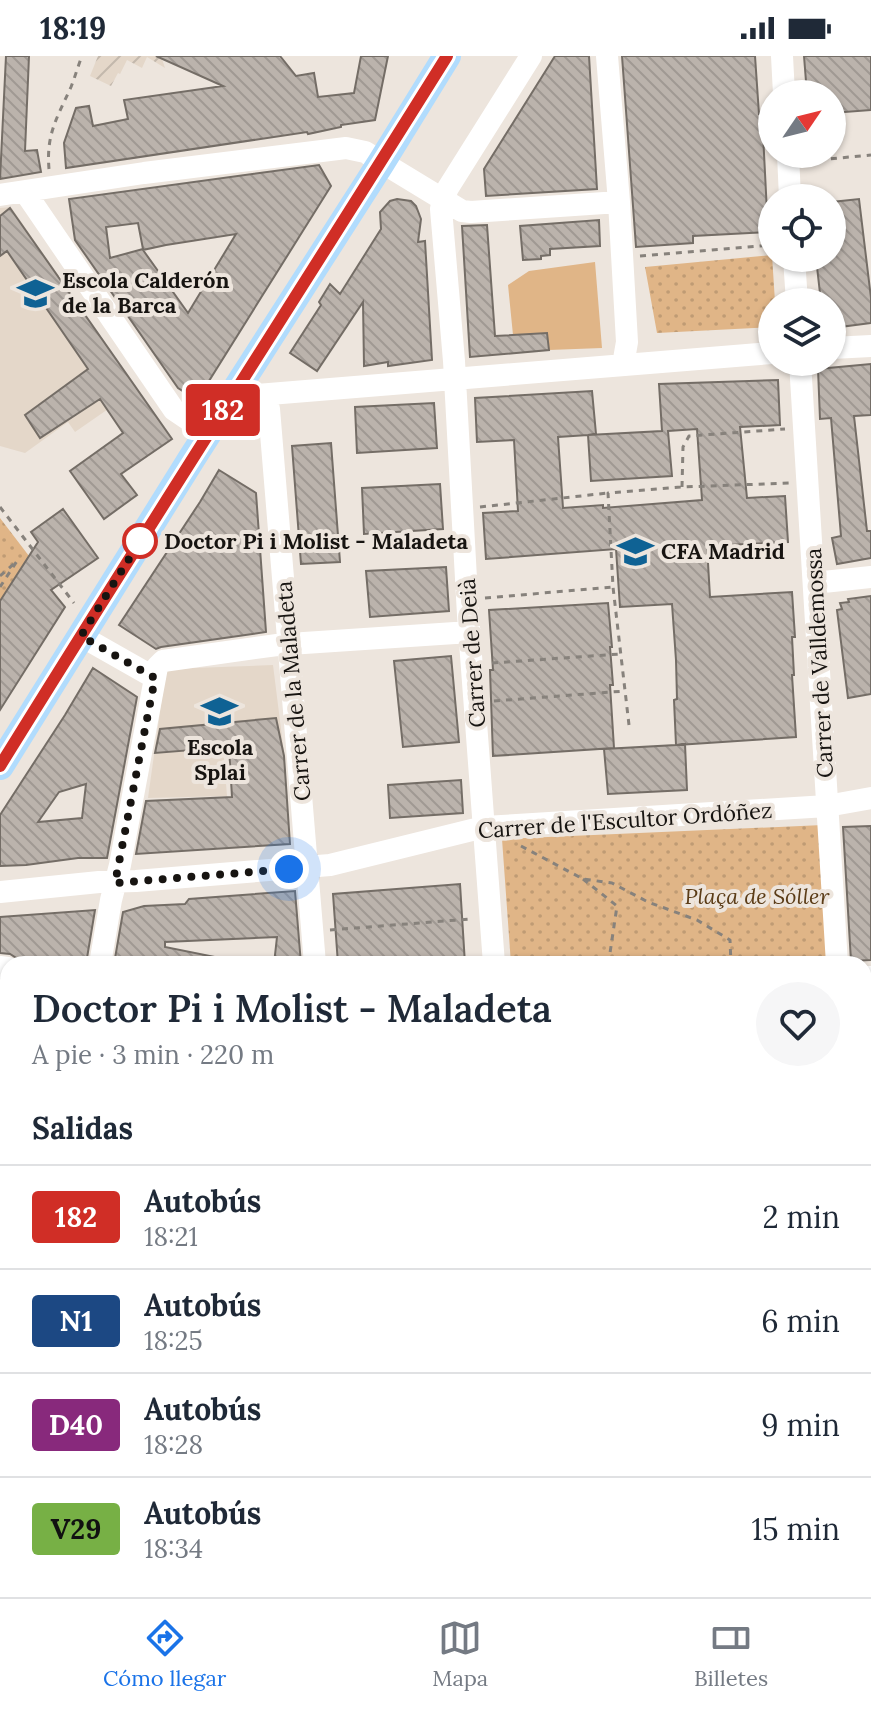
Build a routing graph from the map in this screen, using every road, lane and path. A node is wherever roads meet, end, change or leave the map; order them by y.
1 (82, 56) edge
2 (447, 56) edge
3 (531, 56) edge
4 (607, 56) edge
5 (782, 56) edge
6 (783, 80) edge
7 (871, 155) edge
8 (846, 156) edge
9 (381, 163) junction
10 (52, 188) junction
11 (25, 192) junction
12 (0, 195) edge
13 (443, 199) junction
14 (619, 202) junction
15 (758, 246) edge
16 (634, 256) dead end
17 (871, 346) edge
18 (846, 347) edge
19 (758, 354) edge
20 (623, 365) junction
21 (801, 376) edge
22 (455, 378) junction
23 (249, 388) junction
24 (790, 428) dead end
25 (208, 433) junction
26 (795, 483) dead end
27 (682, 487) junction
28 (608, 493) junction
29 (0, 507) edge
30 (476, 507) dead end
31 (0, 576) edge
32 (871, 577) edge
33 (814, 583) junction
34 (0, 587) edge
35 (613, 587) junction
36 (481, 598) dead end
37 (74, 603) dead end
38 (470, 632) junction
39 (81, 636) junction
40 (283, 644) junction
41 (620, 654) junction
42 (484, 663) dead end
43 (155, 678) junction
44 (625, 691) junction
45 (486, 701) dead end
46 (629, 725) dead end
47 (0, 766) edge
48 (871, 798) edge
49 (827, 806) junction
50 (484, 827) junction
51 (518, 844) dead end
52 (308, 868) junction
53 (583, 879) junction
54 (115, 883) junction
55 (0, 892) edge
56 (482, 918) dead end
57 (330, 930) dead end
58 (101, 956) edge
59 (314, 956) edge
60 (493, 956) edge
61 (610, 956) edge
62 (731, 956) edge
63 (836, 956) edge

1 - 10 path
2 - 9 main road
3 - 13 street
4 - 14 street
5 - 6 street
7 - 8 path
9 - 10 street
9 - 13 street
9 - 23 main road
10 - 11 street
11 - 12 street
11 - 25 street
13 - 14 street
13 - 22 street, Carrer de Deià
14 - 20 street
15 - 16 path
17 - 18 street
19 - 20 street
20 - 22 street
21 - 33 street, Carrer de Valldemossa
22 - 23 street
22 - 38 street, Carrer de Deià
23 - 25 main road
23 - 40 street, Carrer de la Maladeta
24 - 27 path
25 - 39 main road
26 - 27 path
27 - 28 path
28 - 30 path
28 - 35 path
29 - 37 path
31 - 34 path
32 - 33 street
33 - 49 street, Carrer de Valldemossa
35 - 36 path, Carrer de Deià
35 - 41 path
38 - 40 street
38 - 50 street, Carrer de Deià
39 - 43 street
39 - 47 main road
40 - 43 street
40 - 52 street, Carrer de la Maladeta
41 - 42 path
41 - 44 path
43 - 54 street
44 - 45 path, Carrer de Deià
44 - 46 path
48 - 49 street, Carrer de l'Escultor Ordóñez
49 - 50 street, Carrer de l'Escultor Ordóñez
49 - 63 street, Carrer de Valldemossa
50 - 52 street, Carrer de l'Escultor Ordóñez
50 - 60 street, Carrer de Deià
51 - 53 path
52 - 54 street, Carrer de l'Escultor Ordóñez
52 - 59 street, Carrer de la Maladeta
53 - 61 path
53 - 62 path
54 - 55 street, Carrer de l'Escultor Ordóñez
54 - 58 street
56 - 57 path

